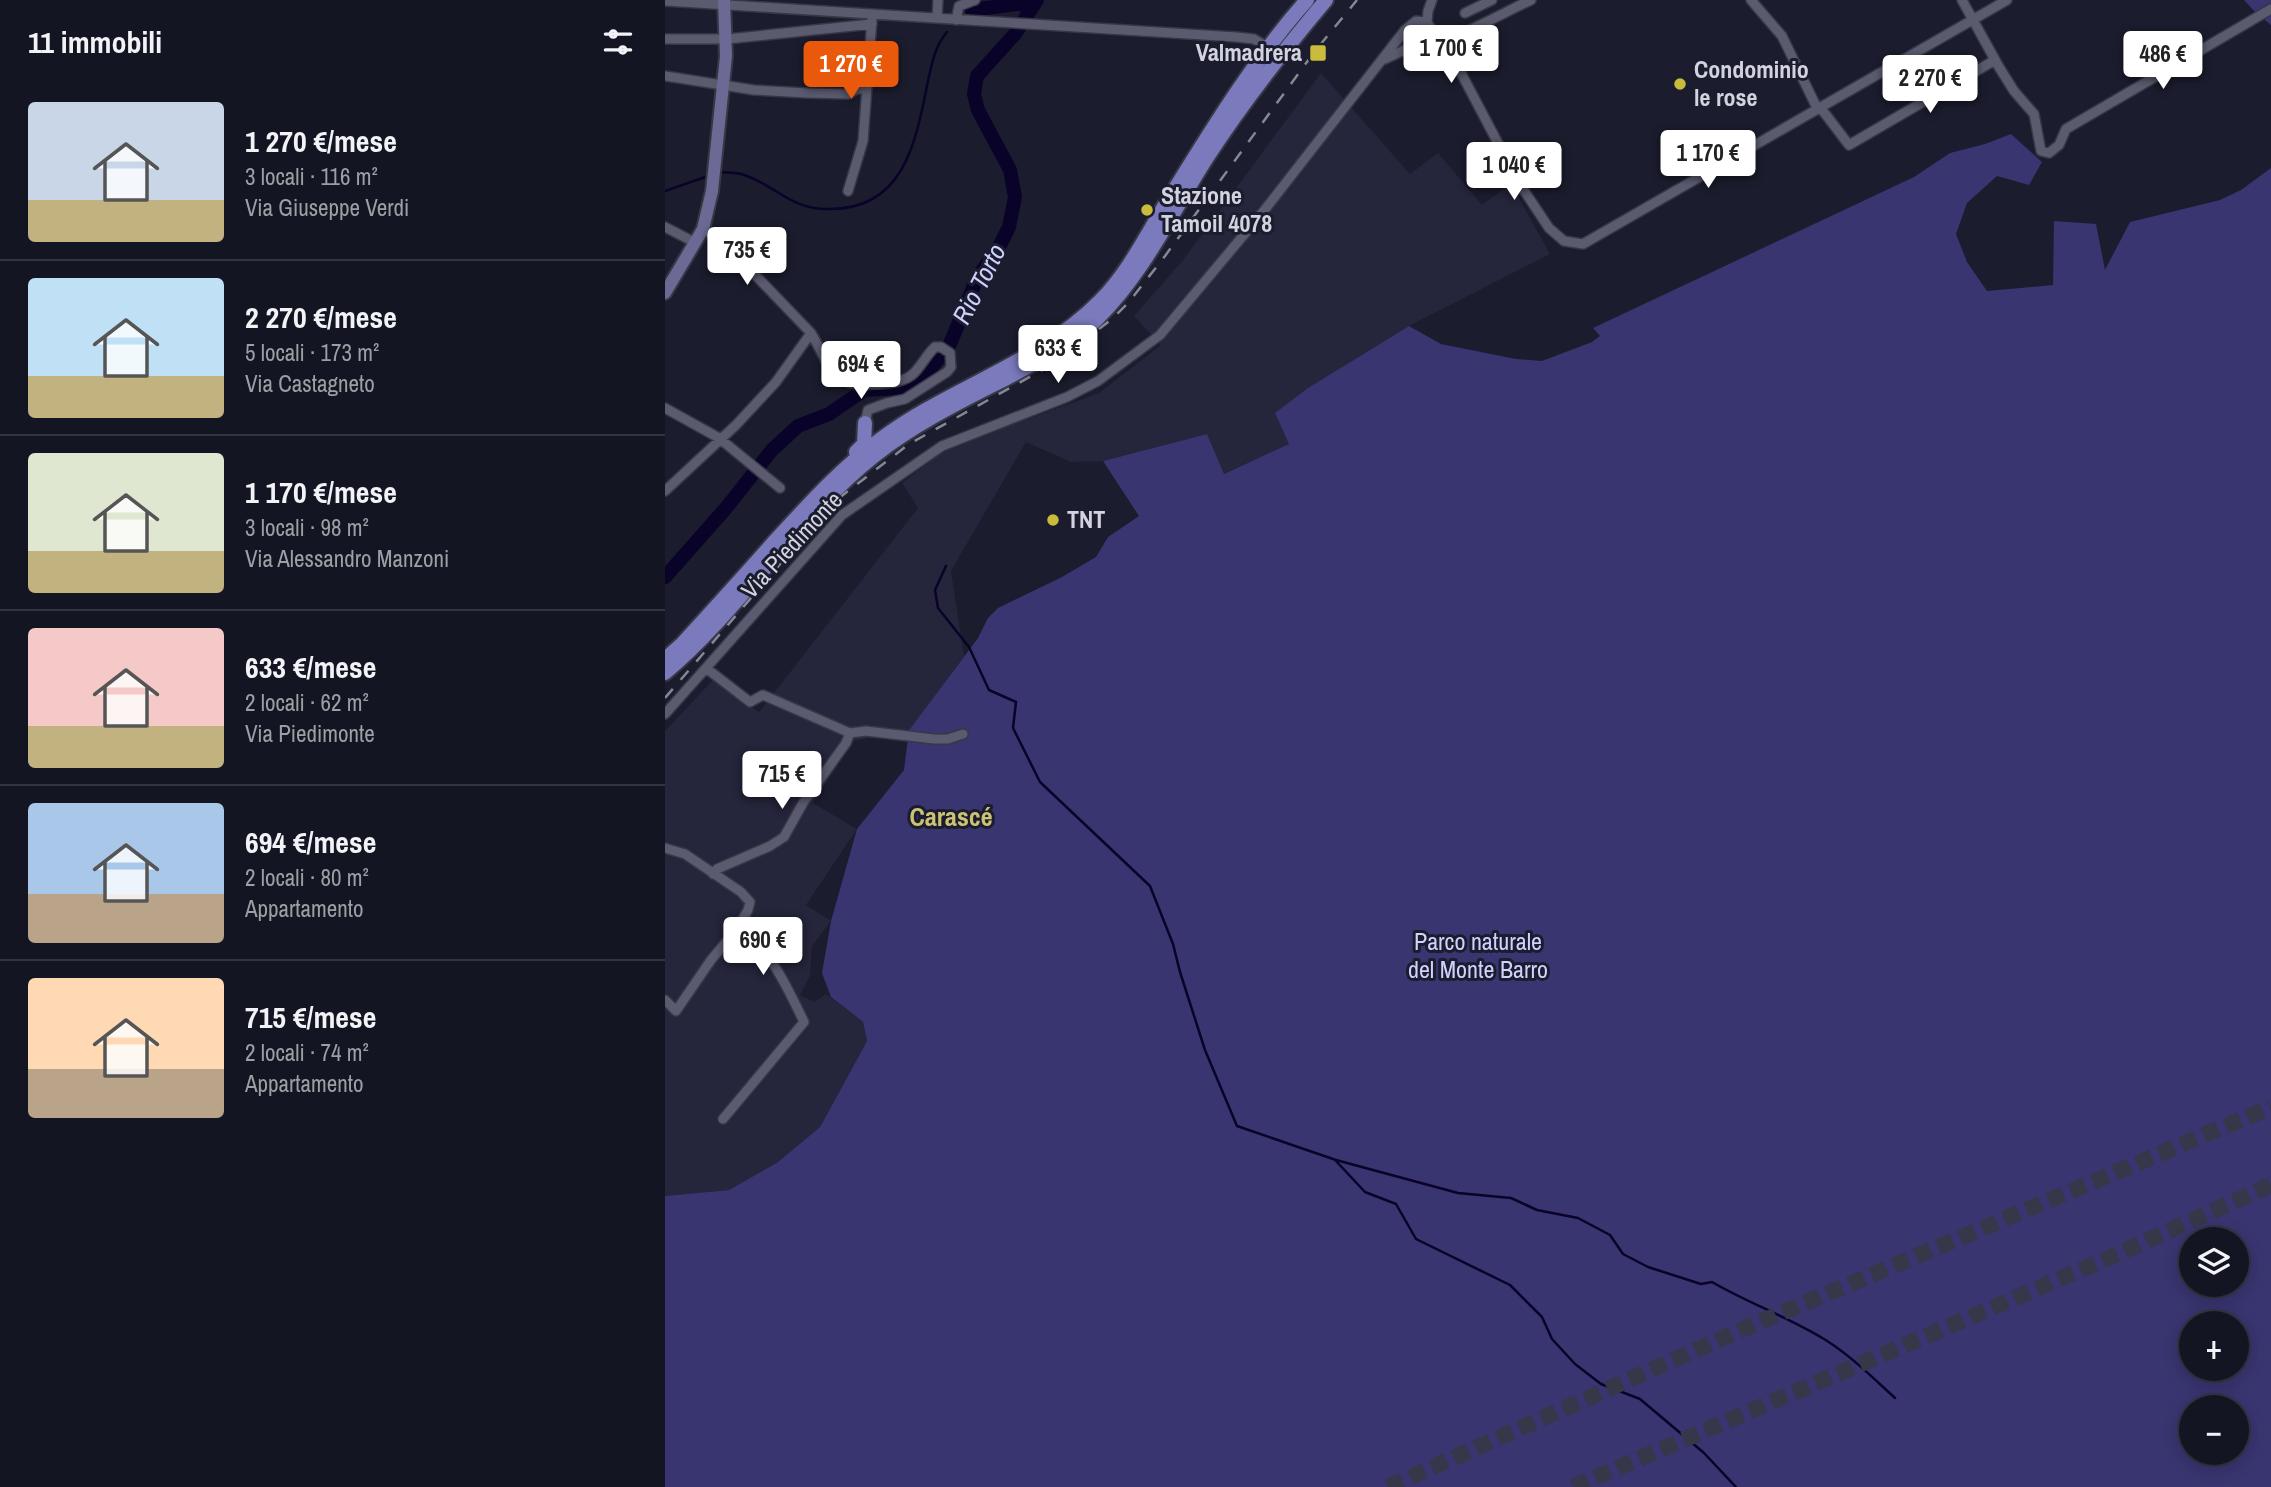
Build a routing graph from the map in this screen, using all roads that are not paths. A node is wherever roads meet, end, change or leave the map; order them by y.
1 (938, 0) edge
2 (975, 0) edge
3 (1307, 0) edge
4 (1326, 0) edge
5 (1432, 0) edge
6 (1492, 0) edge
7 (1531, 0) edge
8 (1751, 0) edge
9 (1962, 0) edge
10 (2007, 0) edge
11 (665, 1) edge
12 (725, 2) edge
13 (2271, 9) edge
14 (1465, 13) dead end
15 (937, 18) junction
16 (872, 19) junction
17 (1973, 19) junction
18 (956, 20) junction
19 (1427, 22) junction
20 (1405, 30) junction
21 (1433, 32) junction
22 (1452, 38) junction
23 (665, 39) edge
24 (727, 39) junction
25 (1440, 43) junction
26 (1429, 45) junction
27 (1413, 46) junction
28 (1275, 47) junction
29 (1383, 60) junction
30 (1995, 60) junction
31 (665, 76) edge
32 (724, 85) junction
33 (867, 89) junction
34 (1817, 108) junction
35 (848, 191) dead end
36 (665, 227) edge
37 (703, 229) junction
38 (694, 242) junction
39 (665, 293) edge
40 (811, 333) junction
41 (665, 408) edge
42 (908, 421) junction
43 (865, 423) junction
44 (719, 438) junction
45 (843, 468) junction
46 (780, 488) dead end
47 (665, 491) edge
48 (665, 659) edge
49 (706, 668) junction
50 (665, 673) edge
51 (665, 715) edge
52 (850, 733) junction
53 (963, 734) dead end
54 (665, 848) edge
55 (713, 874) junction
56 (737, 929) junction
57 (665, 1000) edge
58 (723, 1119) dead end

1 - 15 street
2 - 18 street
3 - 28 main road
4 - 28 main road
5 - 19 street
6 - 14 street
7 - 22 street
8 - 34 street
9 - 17 street
10 - 17 street
11 - 12 street
12 - 16 street
12 - 24 main road
13 - 30 street
15 - 16 street
15 - 18 street
16 - 24 street
16 - 33 street
17 - 30 street
17 - 34 street
18 - 28 street
19 - 20 street
19 - 21 street
20 - 27 street
20 - 29 street, Via Piedimonte
21 - 22 street
21 - 26 street
22 - 25 street
23 - 24 street
24 - 32 main road
25 - 26 street
25 - 34 street
26 - 27 street
27 - 29 street, Via Piedimonte
28 - 42 main road
28 - 50 main road
29 - 49 street, Via Piedimonte
30 - 34 street
31 - 32 street
32 - 33 street
32 - 37 main road
33 - 35 street
36 - 38 street
37 - 38 main road
37 - 40 street
38 - 39 main road
40 - 43 street
40 - 44 street
41 - 44 street
42 - 43 main road
42 - 45 main road
43 - 45 main road
44 - 46 street
44 - 47 street
45 - 48 main road
49 - 51 street, Via Piedimonte
49 - 52 street
52 - 53 street
52 - 55 street
54 - 55 street
55 - 56 street
56 - 57 street
56 - 58 street

